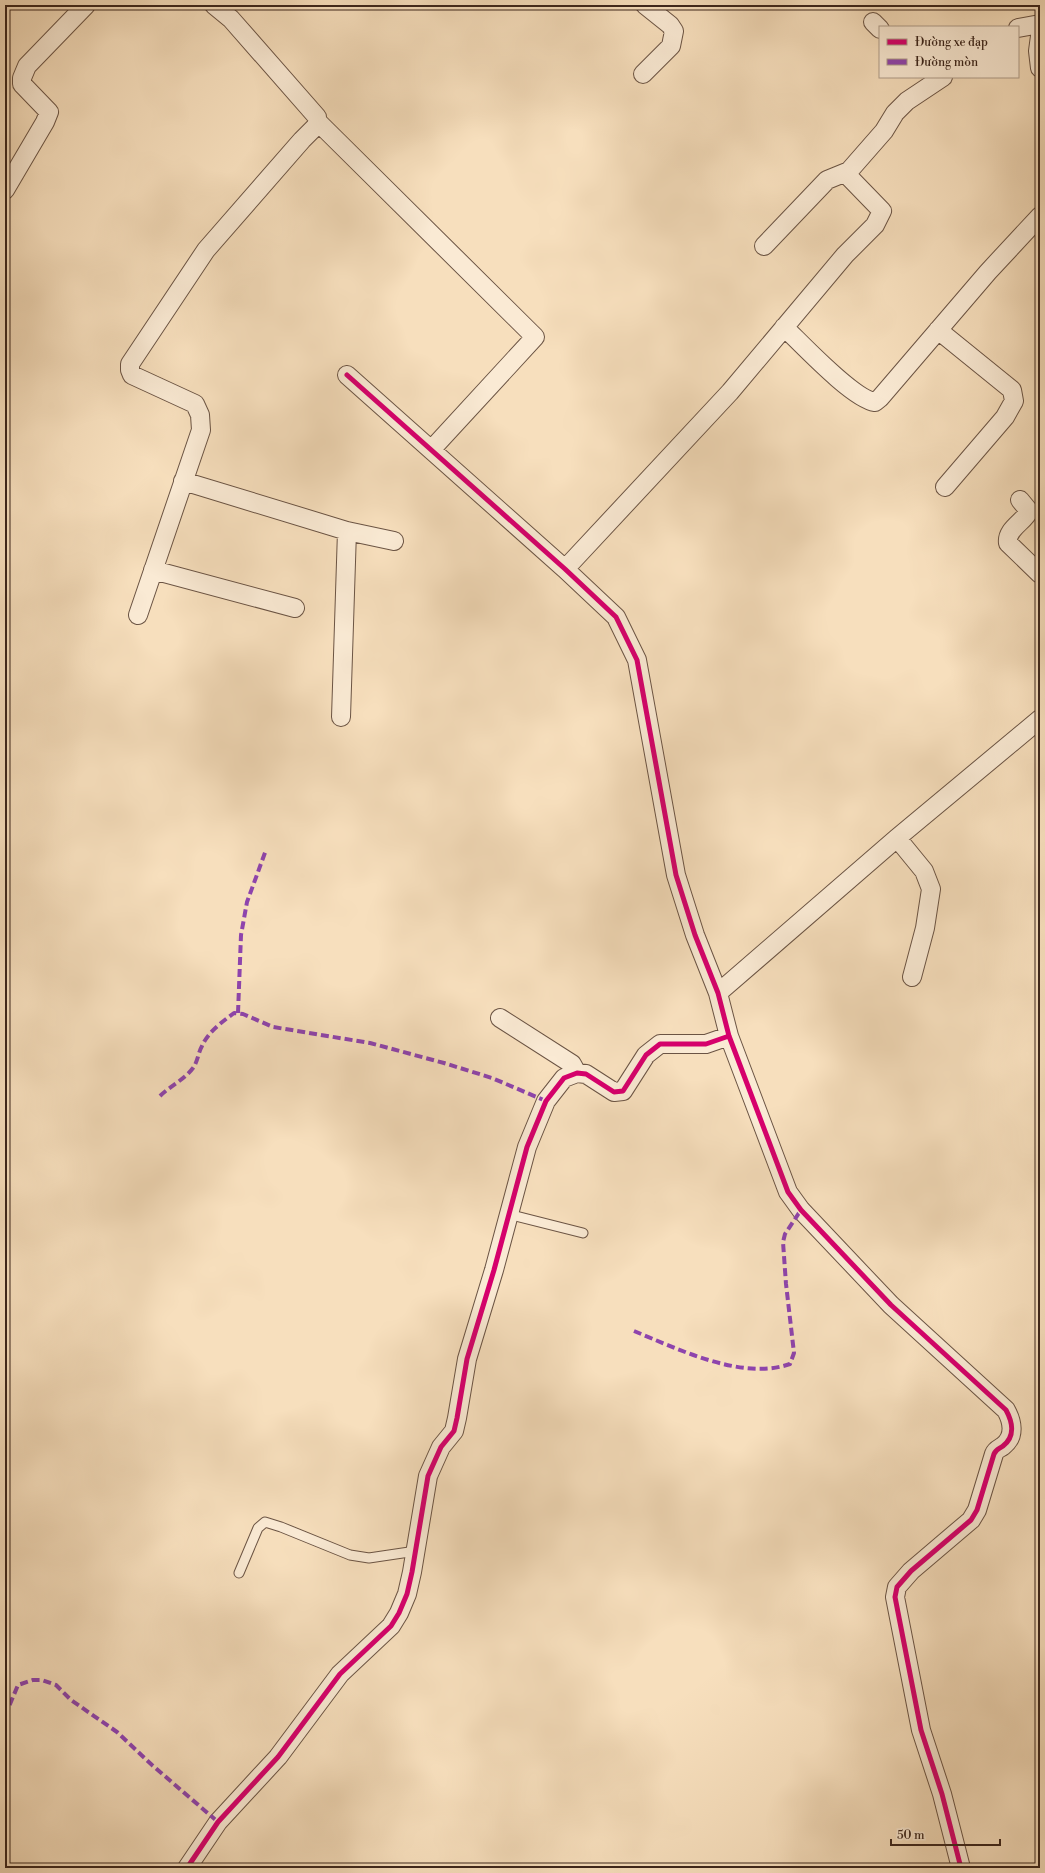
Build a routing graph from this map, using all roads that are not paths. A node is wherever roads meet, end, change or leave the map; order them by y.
1 (86, 5) edge
2 (214, 5) edge
3 (646, 5) edge
4 (1040, 24) edge
5 (1019, 28) edge
6 (1040, 36) edge
7 (1040, 68) edge
8 (643, 74) dead end
9 (936, 78) edge
10 (317, 121) junction
11 (849, 172) junction
12 (5, 190) edge
13 (1040, 216) edge
14 (764, 246) dead end
15 (784, 327) junction
16 (938, 330) junction
17 (347, 375) dead end
18 (431, 450) junction
19 (183, 481) junction
20 (945, 487) dead end
21 (1020, 500) dead end
22 (347, 531) junction
23 (394, 541) dead end
24 (565, 569) junction
25 (153, 570) junction
26 (1040, 574) edge
27 (295, 608) dead end
28 (138, 615) dead end
29 (341, 717) dead end
30 (1040, 719) edge
31 (897, 838) junction
32 (912, 977) dead end
33 (718, 993) junction
34 (500, 1018) dead end
35 (729, 1036) junction
36 (577, 1073) junction
37 (508, 1214) junction
38 (583, 1233) dead end
39 (416, 1551) junction
40 (239, 1573) dead end
41 (187, 1868) edge
42 (961, 1868) edge

1 - 12 street
2 - 10 street
3 - 8 street
4 - 5 street
6 - 7 street
9 - 11 street
10 - 18 street
10 - 19 street
11 - 14 street
11 - 15 street
13 - 16 street
15 - 16 street
15 - 24 street
16 - 20 street
17 - 18 street
18 - 24 street
19 - 22 street
19 - 25 street
21 - 26 street
22 - 23 street
22 - 29 street
24 - 33 street
25 - 27 street
25 - 28 street
30 - 31 street
31 - 32 street
31 - 33 street
33 - 35 street
34 - 36 street
35 - 36 street
35 - 42 street
36 - 37 street
37 - 38 lane
37 - 39 street
39 - 40 lane
39 - 41 street

